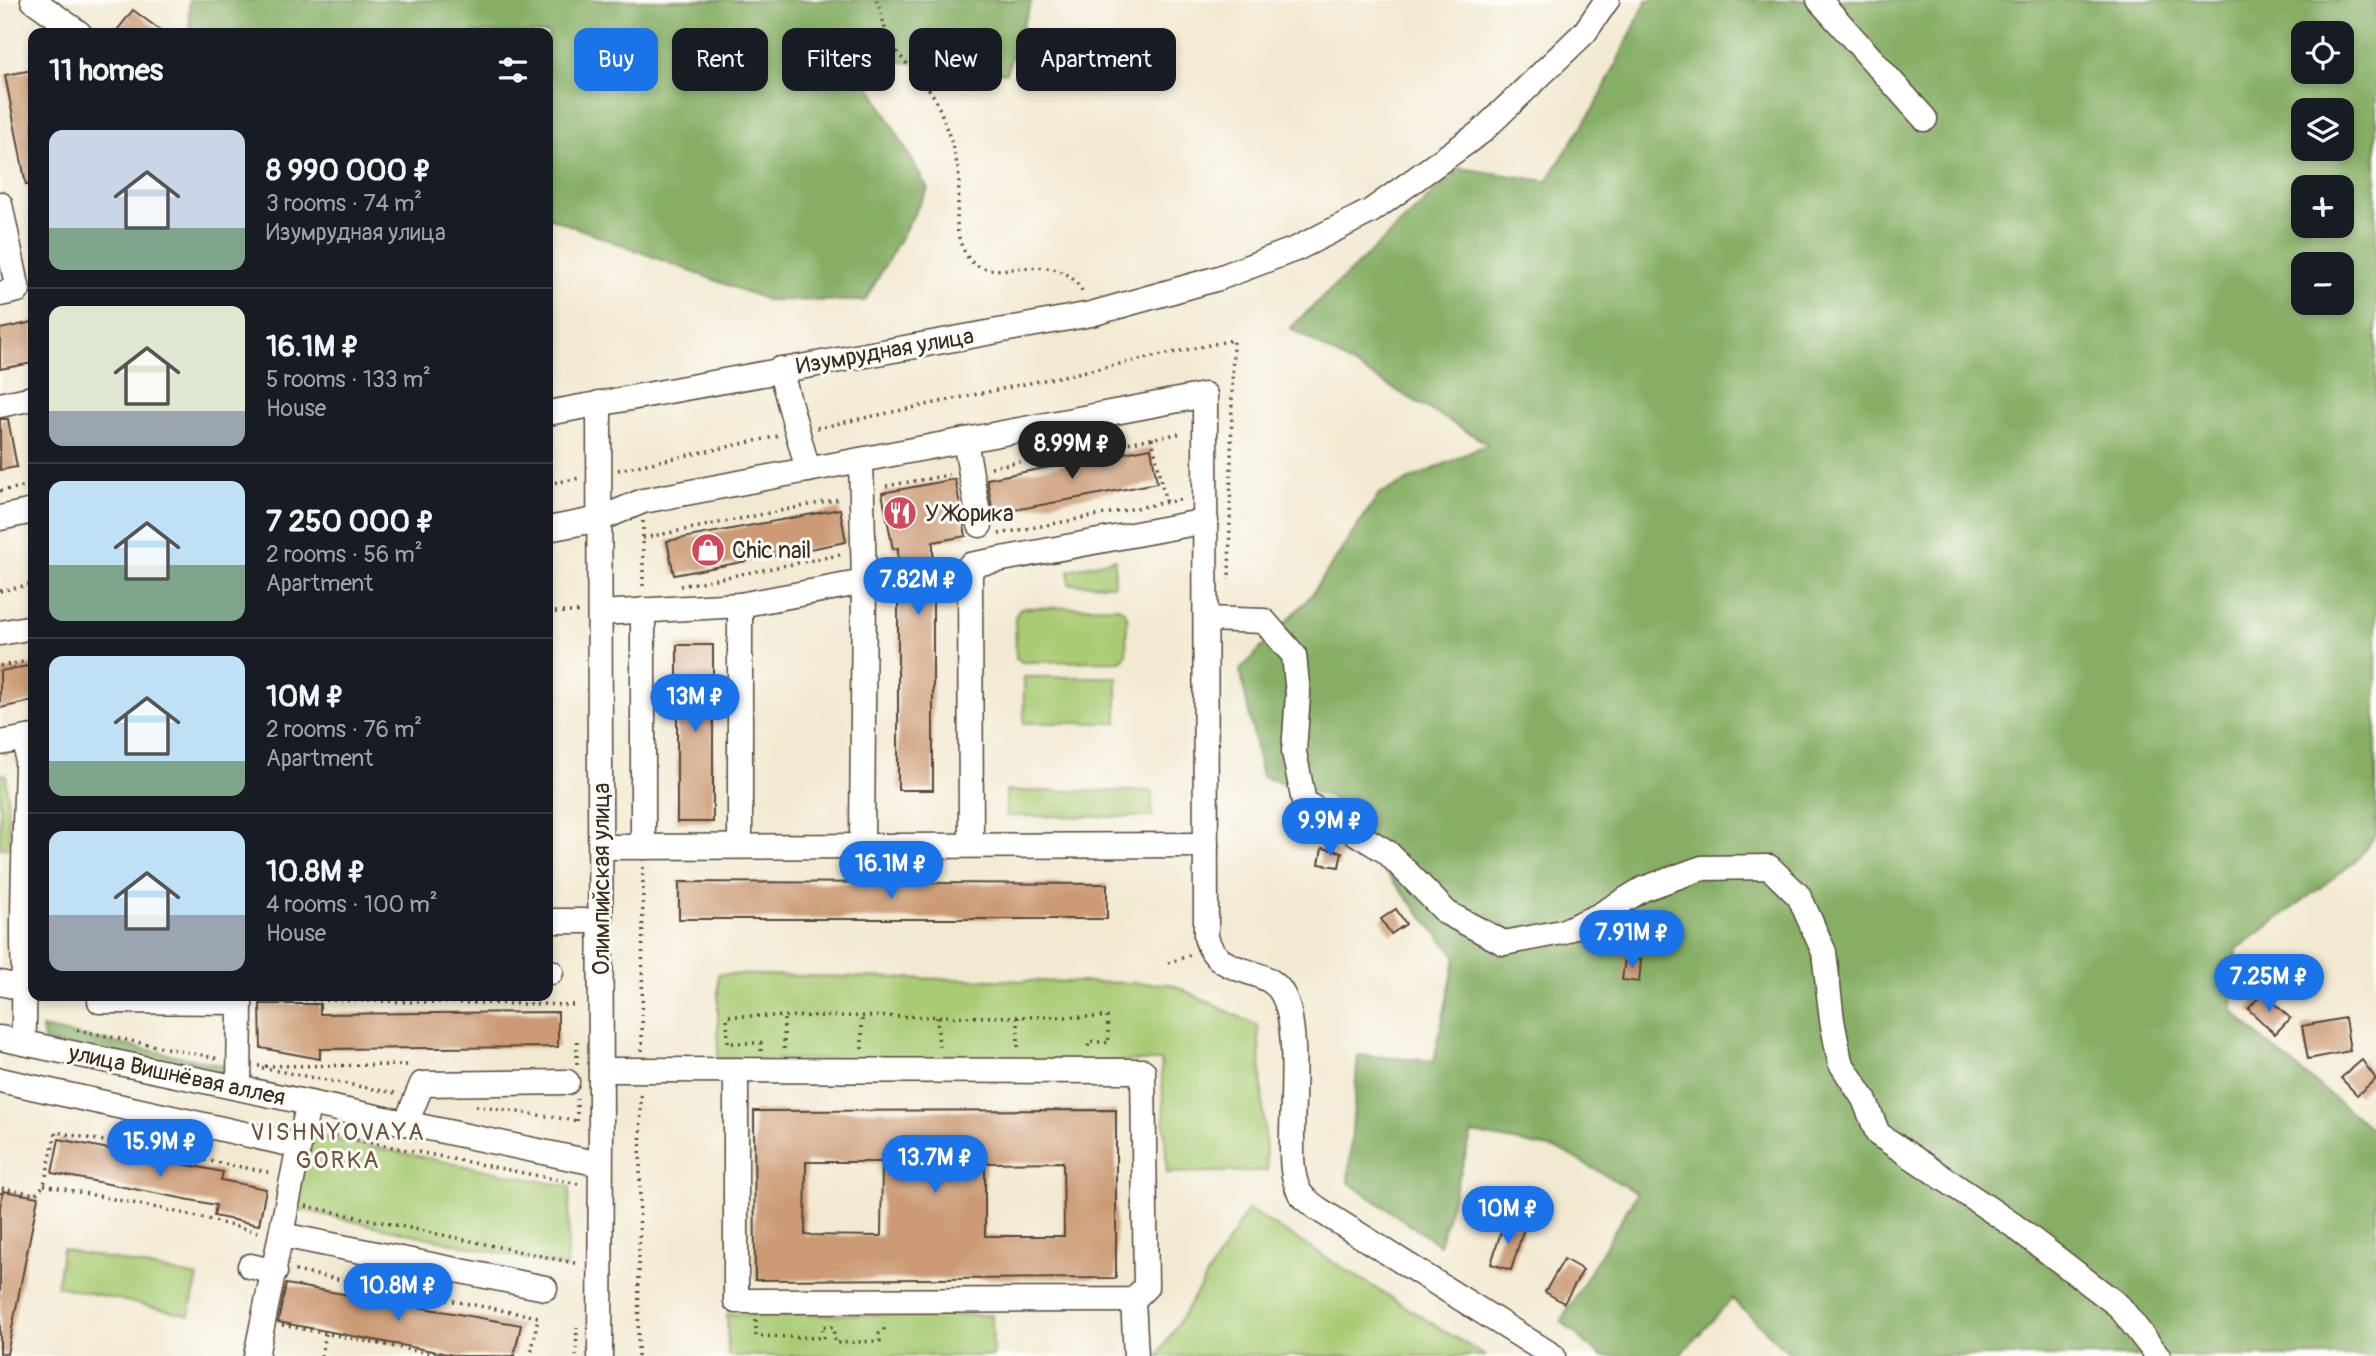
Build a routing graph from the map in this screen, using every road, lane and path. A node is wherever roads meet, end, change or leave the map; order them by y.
1 (33, 0) edge
2 (876, 0) edge
3 (1607, 0) edge
4 (1819, 0) edge
5 (72, 28) edge
6 (1925, 119) dead end
7 (0, 204) edge
8 (9, 292) edge
9 (1091, 314) junction
10 (1233, 340) dead end
11 (780, 369) junction
12 (28, 399) edge
13 (599, 403) junction
14 (0, 405) edge
15 (553, 412) edge
16 (796, 433) junction
17 (1194, 435) dead end
18 (1152, 438) junction
19 (965, 440) junction
20 (861, 460) junction
21 (643, 465) junction
22 (808, 470) junction
23 (971, 471) junction
24 (599, 474) junction
25 (553, 483) edge
26 (28, 486) edge
27 (886, 486) dead end
28 (0, 491) edge
29 (1195, 497) dead end
30 (845, 498) dead end
31 (643, 501) junction
32 (1166, 503) junction
33 (28, 512) edge
34 (0, 518) edge
35 (600, 519) junction
36 (1206, 521) junction
37 (553, 528) edge
38 (988, 530) joint
39 (643, 538) junction
40 (853, 552) dead end
41 (864, 582) junction
42 (28, 585) edge
43 (669, 588) dead end
44 (0, 591) edge
45 (740, 605) junction
46 (643, 610) junction
47 (553, 612) edge
48 (590, 612) junction
49 (1206, 619) junction
50 (28, 628) edge
51 (0, 633) edge
52 (28, 661) edge
53 (0, 666) edge
54 (28, 738) edge
55 (0, 743) edge
56 (28, 753) edge
57 (740, 845) junction
58 (862, 845) junction
59 (971, 845) junction
60 (1206, 845) junction
61 (601, 847) junction
62 (643, 847) junction
63 (12, 871) edge
64 (28, 906) edge
65 (553, 921) edge
66 (601, 921) junction
67 (19, 989) edge
68 (191, 1001) edge
69 (354, 1001) edge
70 (578, 1016) dead end
71 (69, 1029) dead end
72 (10, 1040) edge
73 (577, 1040) dead end
74 (1084, 1060) dead end
75 (239, 1063) junction
76 (0, 1064) edge
77 (425, 1065) dead end
78 (641, 1070) junction
79 (736, 1070) junction
80 (762, 1070) junction
81 (582, 1072) junction
82 (0, 1080) edge
83 (239, 1088) junction
84 (416, 1097) junction
85 (309, 1103) junction
86 (470, 1105) dead end
87 (406, 1123) junction
88 (601, 1126) junction
89 (305, 1138) junction
90 (600, 1164) junction
91 (274, 1173) dead end
92 (44, 1185) junction
93 (582, 1185) dead end
94 (0, 1194) edge
95 (298, 1204) dead end
96 (272, 1234) junction
97 (579, 1253) dead end
98 (250, 1266) dead end
99 (281, 1271) junction
100 (545, 1288) dead end
101 (1133, 1300) junction
102 (577, 1317) dead end
103 (756, 1319) dead end
104 (274, 1324) dead end
105 (884, 1331) dead end
106 (326, 1334) junction
107 (256, 1356) edge
108 (321, 1356) edge
109 (442, 1356) edge
110 (531, 1356) edge
111 (576, 1356) edge
112 (600, 1356) edge
113 (638, 1356) edge
114 (1136, 1356) edge
115 (1553, 1356) edge
116 (2158, 1356) edge

1 - 5 street
2 - 9 path
3 - 9 street, Изумрудная улица
4 - 6 street
7 - 8 street
9 - 11 street, Изумрудная улица
10 - 16 path
11 - 13 street, Изумрудная улица
11 - 16 street
12 - 14 street
13 - 15 street, Изумрудная улица
13 - 24 street, Олимпийская улица
16 - 21 path
16 - 22 street
17 - 18 path
18 - 23 path
18 - 32 path
19 - 20 street
19 - 23 street
19 - 36 street
20 - 22 street
20 - 41 street
21 - 24 path
21 - 31 path
22 - 31 street
23 - 27 path
23 - 38 street
24 - 25 path
24 - 35 street, Олимпийская улица
26 - 28 path
29 - 32 path
30 - 39 path
31 - 35 street
31 - 39 path
32 - 38 path
33 - 34 street
35 - 37 street
35 - 48 street, Олимпийская улица
36 - 49 street
36 - 59 street
39 - 46 path
40 - 43 path
41 - 45 street
41 - 58 street
42 - 44 path
45 - 46 street
45 - 57 street
46 - 48 street
46 - 62 street
47 - 48 path
48 - 61 street, Олимпийская улица
49 - 60 street
49 - 116 street
50 - 51 street
52 - 53 path
54 - 55 street
56 - 63 street
57 - 58 street
57 - 62 street
58 - 59 street
59 - 60 street
60 - 115 street
61 - 62 street
61 - 66 street, Олимпийская улица
62 - 78 path
63 - 64 street
64 - 67 street
65 - 66 street
66 - 81 street, Олимпийская улица
67 - 72 street
68 - 75 street
69 - 70 path
71 - 75 path
72 - 76 street
72 - 83 street, улица Вишнёвая аллея
73 - 81 path
74 - 80 path
75 - 83 street
77 - 84 path
78 - 79 street
78 - 81 street
78 - 113 path
79 - 80 street
79 - 101 street
80 - 101 street
81 - 84 street
81 - 88 street, Олимпийская улица
82 - 89 street
83 - 85 street, улица Вишнёвая аллея
84 - 87 street
85 - 87 street, улица Вишнёвая аллея
85 - 89 street
86 - 88 path
87 - 90 street, улица Вишнёвая аллея
88 - 90 street, Олимпийская улица
89 - 93 path
89 - 96 street
90 - 112 street, Олимпийская улица
91 - 92 path
92 - 94 path
92 - 96 path
95 - 97 path
96 - 99 street
96 - 100 street
98 - 99 street
99 - 107 street
99 - 110 path
101 - 114 street
102 - 111 path
103 - 105 path
104 - 106 path
106 - 108 path
106 - 109 path

